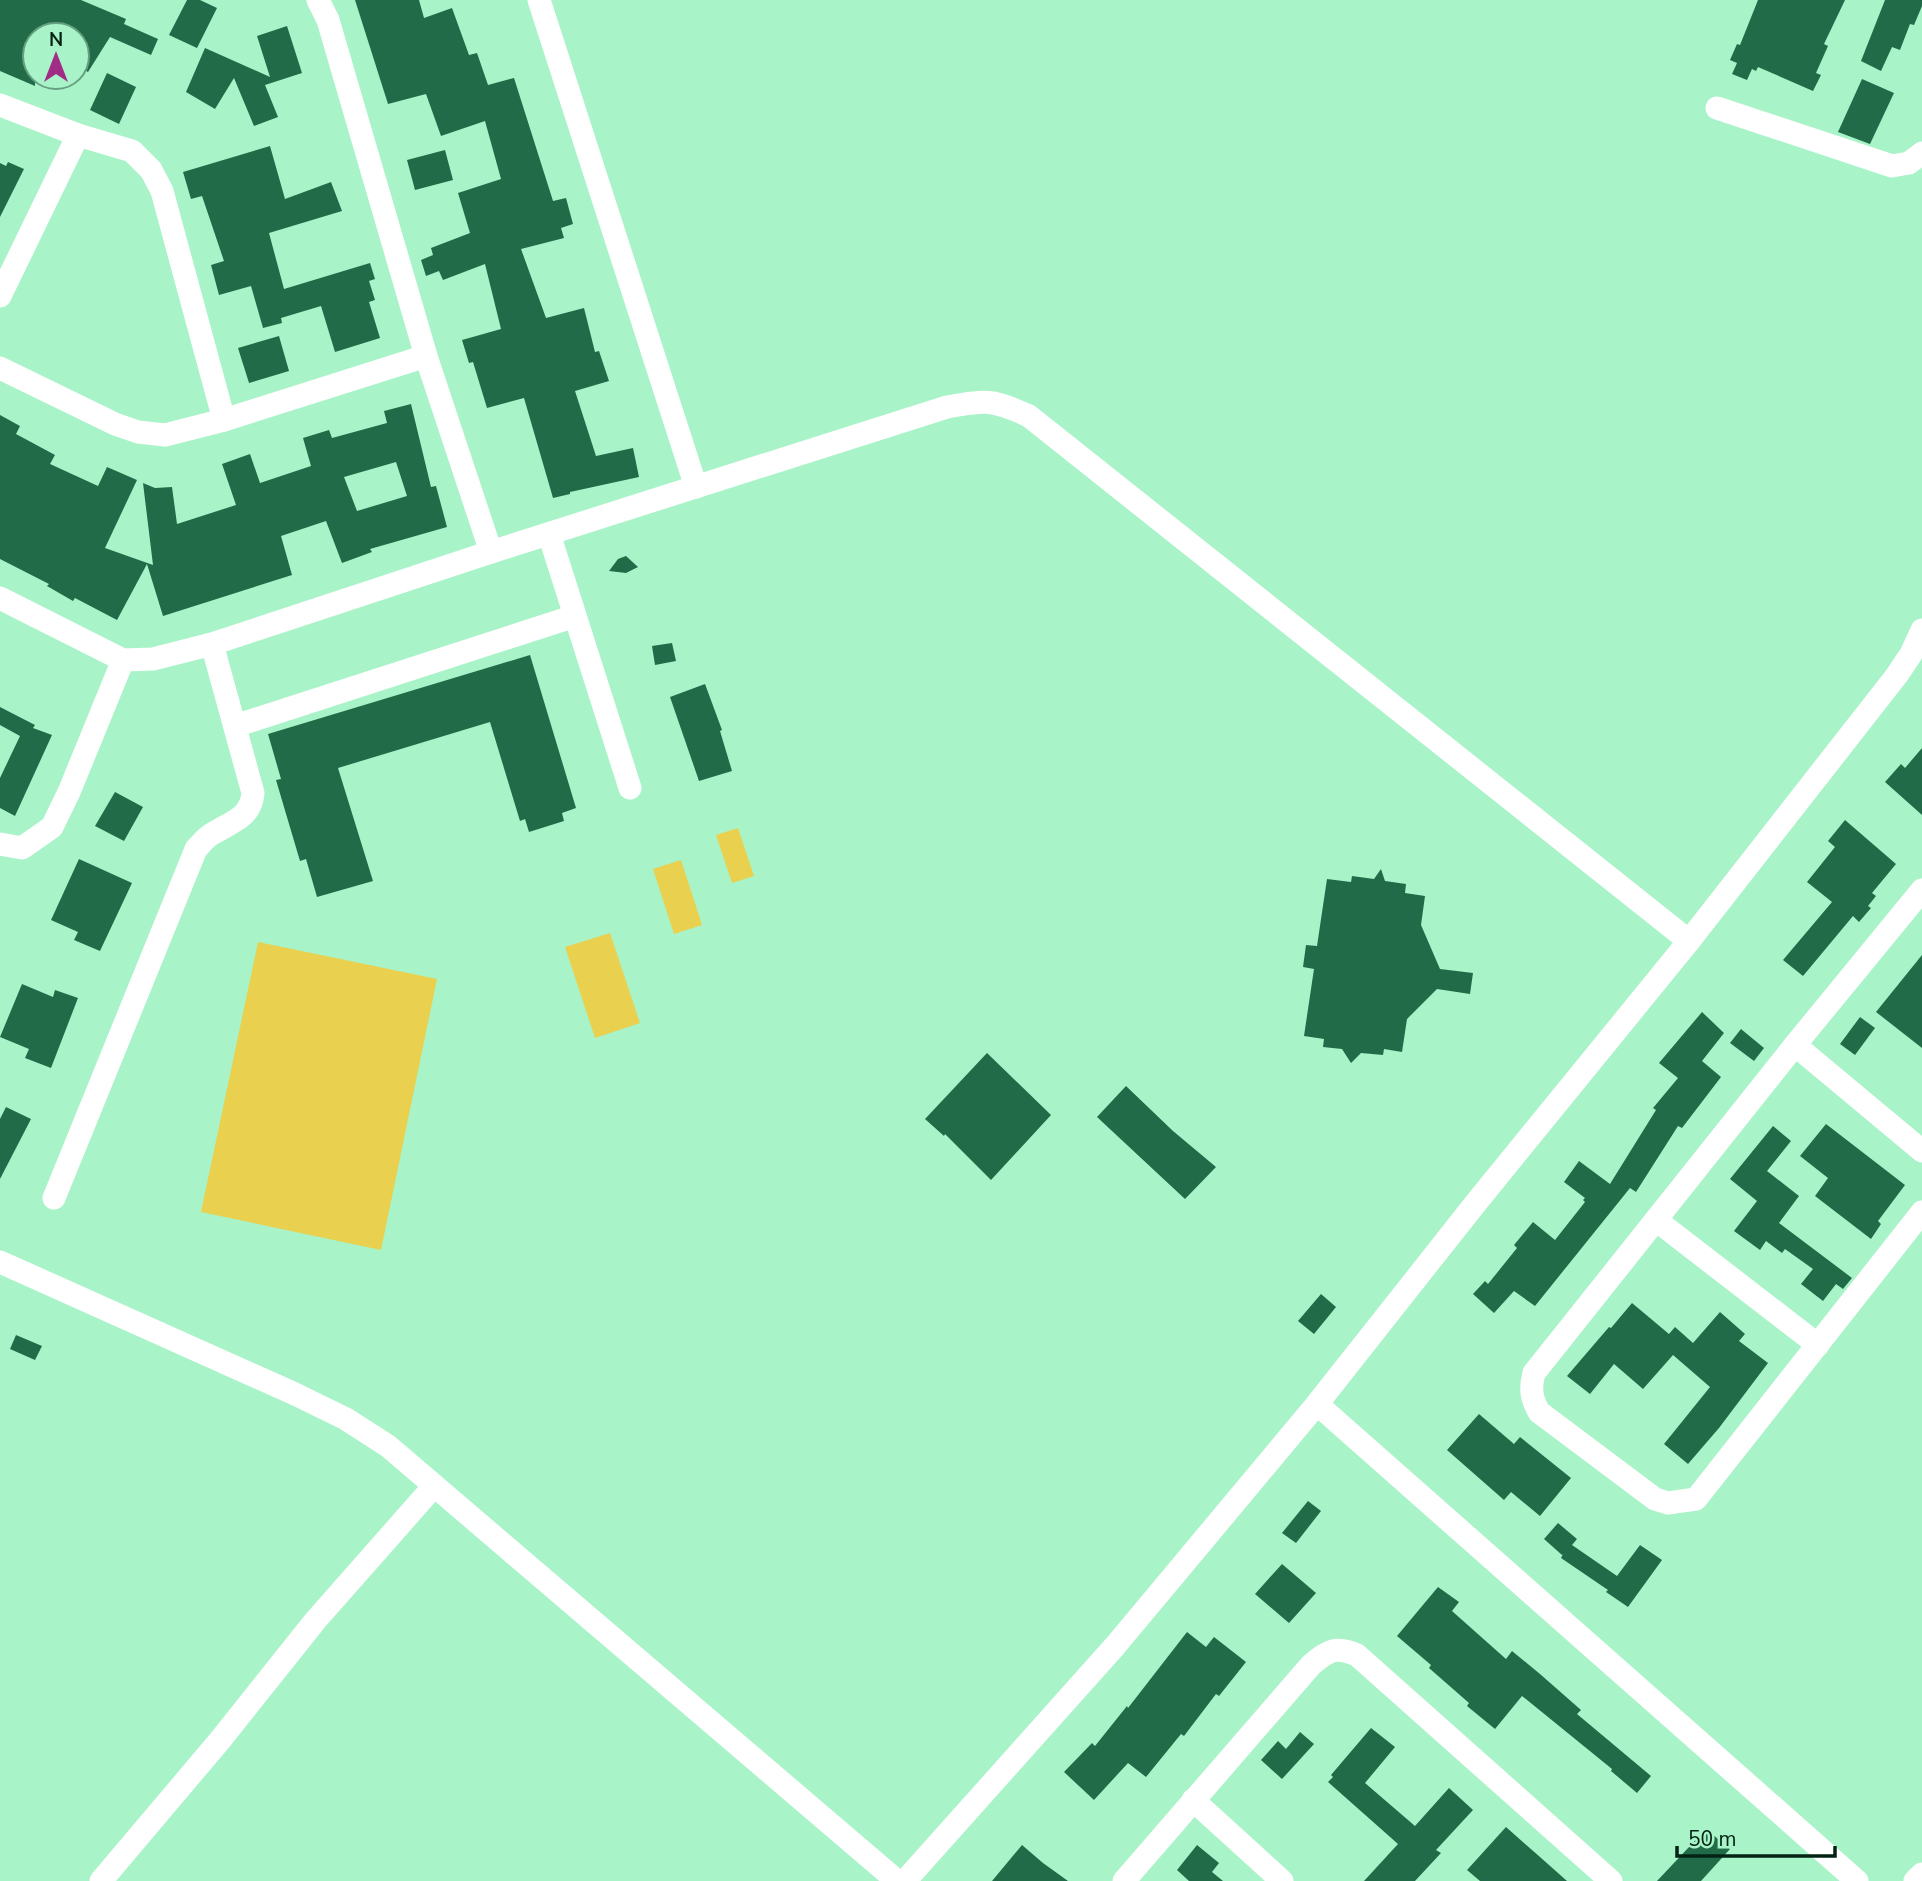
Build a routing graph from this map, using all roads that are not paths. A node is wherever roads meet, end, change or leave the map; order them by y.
1 (318, 0) edge
2 (539, 0) edge
3 (0, 105) edge
4 (1717, 108) dead end
5 (78, 135) junction
6 (1922, 153) edge
7 (0, 296) edge
8 (426, 356) junction
9 (0, 368) edge
10 (224, 420) junction
11 (696, 487) junction
12 (549, 534) junction
13 (491, 552) junction
14 (0, 598) edge
15 (575, 616) junction
16 (1922, 629) edge
17 (212, 644) junction
18 (123, 660) junction
19 (236, 726) junction
20 (630, 788) dead end
21 (0, 844) edge
22 (1920, 897) edge
23 (1689, 941) junction
24 (1795, 1045) junction
25 (1922, 1151) edge
26 (54, 1198) dead end
27 (1922, 1212) edge
28 (1656, 1220) junction
29 (0, 1262) edge
30 (1818, 1345) junction
31 (1317, 1404) junction
32 (434, 1486) junction
33 (1193, 1800) junction
34 (1922, 1874) edge
35 (101, 1881) edge
36 (897, 1881) edge
37 (905, 1881) edge
38 (1124, 1881) edge
39 (1282, 1881) edge
40 (1611, 1881) edge
41 (1857, 1881) edge
42 (1916, 1881) edge

1 - 8 street
2 - 11 street
3 - 5 street
4 - 6 street
5 - 7 street
5 - 10 street
8 - 10 street
8 - 13 street
9 - 10 street
11 - 12 street
11 - 23 street
12 - 13 street
12 - 15 street
13 - 17 street
14 - 18 street
15 - 19 street
15 - 20 street
16 - 23 street
17 - 18 street
17 - 19 street
18 - 21 street
19 - 26 street
22 - 24 street
23 - 31 street
24 - 25 street
24 - 28 street
27 - 30 street
28 - 30 street
28 - 30 street
29 - 32 street
31 - 37 street
31 - 41 street
32 - 35 street
32 - 36 street
33 - 38 street
33 - 39 street
33 - 40 street
34 - 42 street

